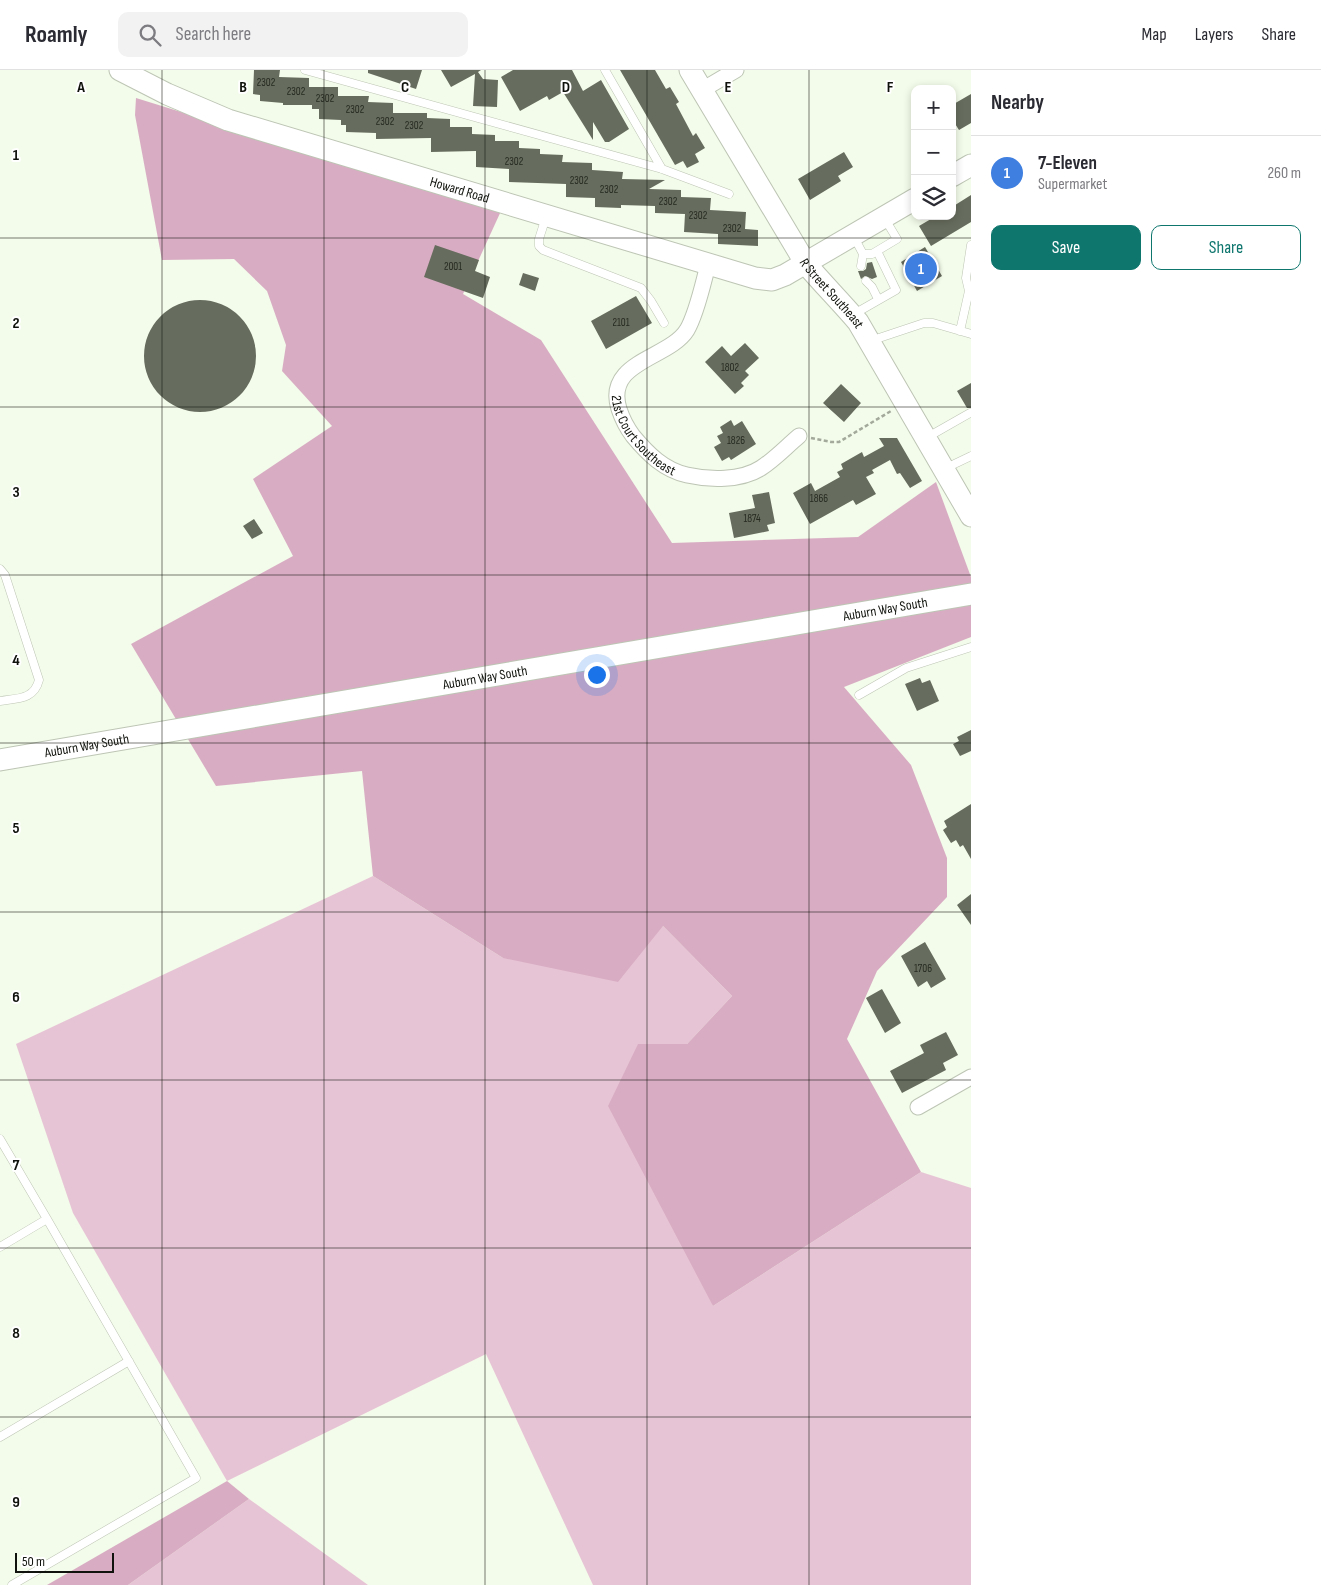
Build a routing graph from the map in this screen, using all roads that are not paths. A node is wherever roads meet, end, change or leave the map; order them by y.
1 (120, 70) edge
2 (305, 70) edge
3 (605, 70) edge
4 (690, 70) edge
5 (736, 70) edge
6 (702, 90) junction
7 (971, 165) edge
8 (662, 169) junction
9 (954, 175) edge
10 (729, 194) dead end
11 (911, 201) edge
12 (546, 215) junction
13 (884, 217) junction
14 (971, 245) edge
15 (877, 251) junction
16 (861, 256) junction
17 (806, 264) junction
18 (708, 265) junction
19 (869, 280) dead end
20 (878, 299) junction
21 (853, 315) junction
22 (664, 323) dead end
23 (960, 331) junction
24 (971, 334) edge
25 (870, 341) junction
26 (970, 413) dead end
27 (799, 436) road end
28 (926, 438) junction
29 (971, 456) edge
30 (944, 469) junction
31 (971, 516) edge
32 (0, 569) edge
33 (962, 596) edge
34 (971, 647) edge
35 (859, 695) dead end
36 (0, 701) edge
37 (0, 760) edge
38 (971, 1077) edge
39 (918, 1107) dead end
40 (0, 1139) edge
41 (47, 1219) junction
42 (0, 1247) edge
43 (129, 1361) junction
44 (0, 1437) edge
45 (12, 1585) edge

1 - 12 street, Howard Road
2 - 8 lane
3 - 8 lane
4 - 6 street, R Street Southeast
5 - 6 street
6 - 17 street, R Street Southeast
7 - 9 street
8 - 10 lane
11 - 13 street, Howard Road
12 - 18 street, Howard Road
12 - 22 lane
13 - 15 lane
13 - 16 street, Howard Road
14 - 23 lane
15 - 16 lane
15 - 20 lane
16 - 17 street, Howard Road
17 - 18 street, Howard Road
17 - 21 street, R Street Southeast
18 - 27 street, 21st Court Southeast
19 - 20 lane
20 - 21 lane
21 - 25 street, R Street Southeast
23 - 24 lane
23 - 25 lane
25 - 28 street, R Street Southeast
26 - 28 lane
28 - 30 street, R Street Southeast
29 - 30 lane
30 - 31 street, R Street Southeast
32 - 36 lane
33 - 37 street, Auburn Way South
34 - 35 lane
38 - 39 street
40 - 41 lane
41 - 42 lane
41 - 43 lane
43 - 44 lane
43 - 45 lane

